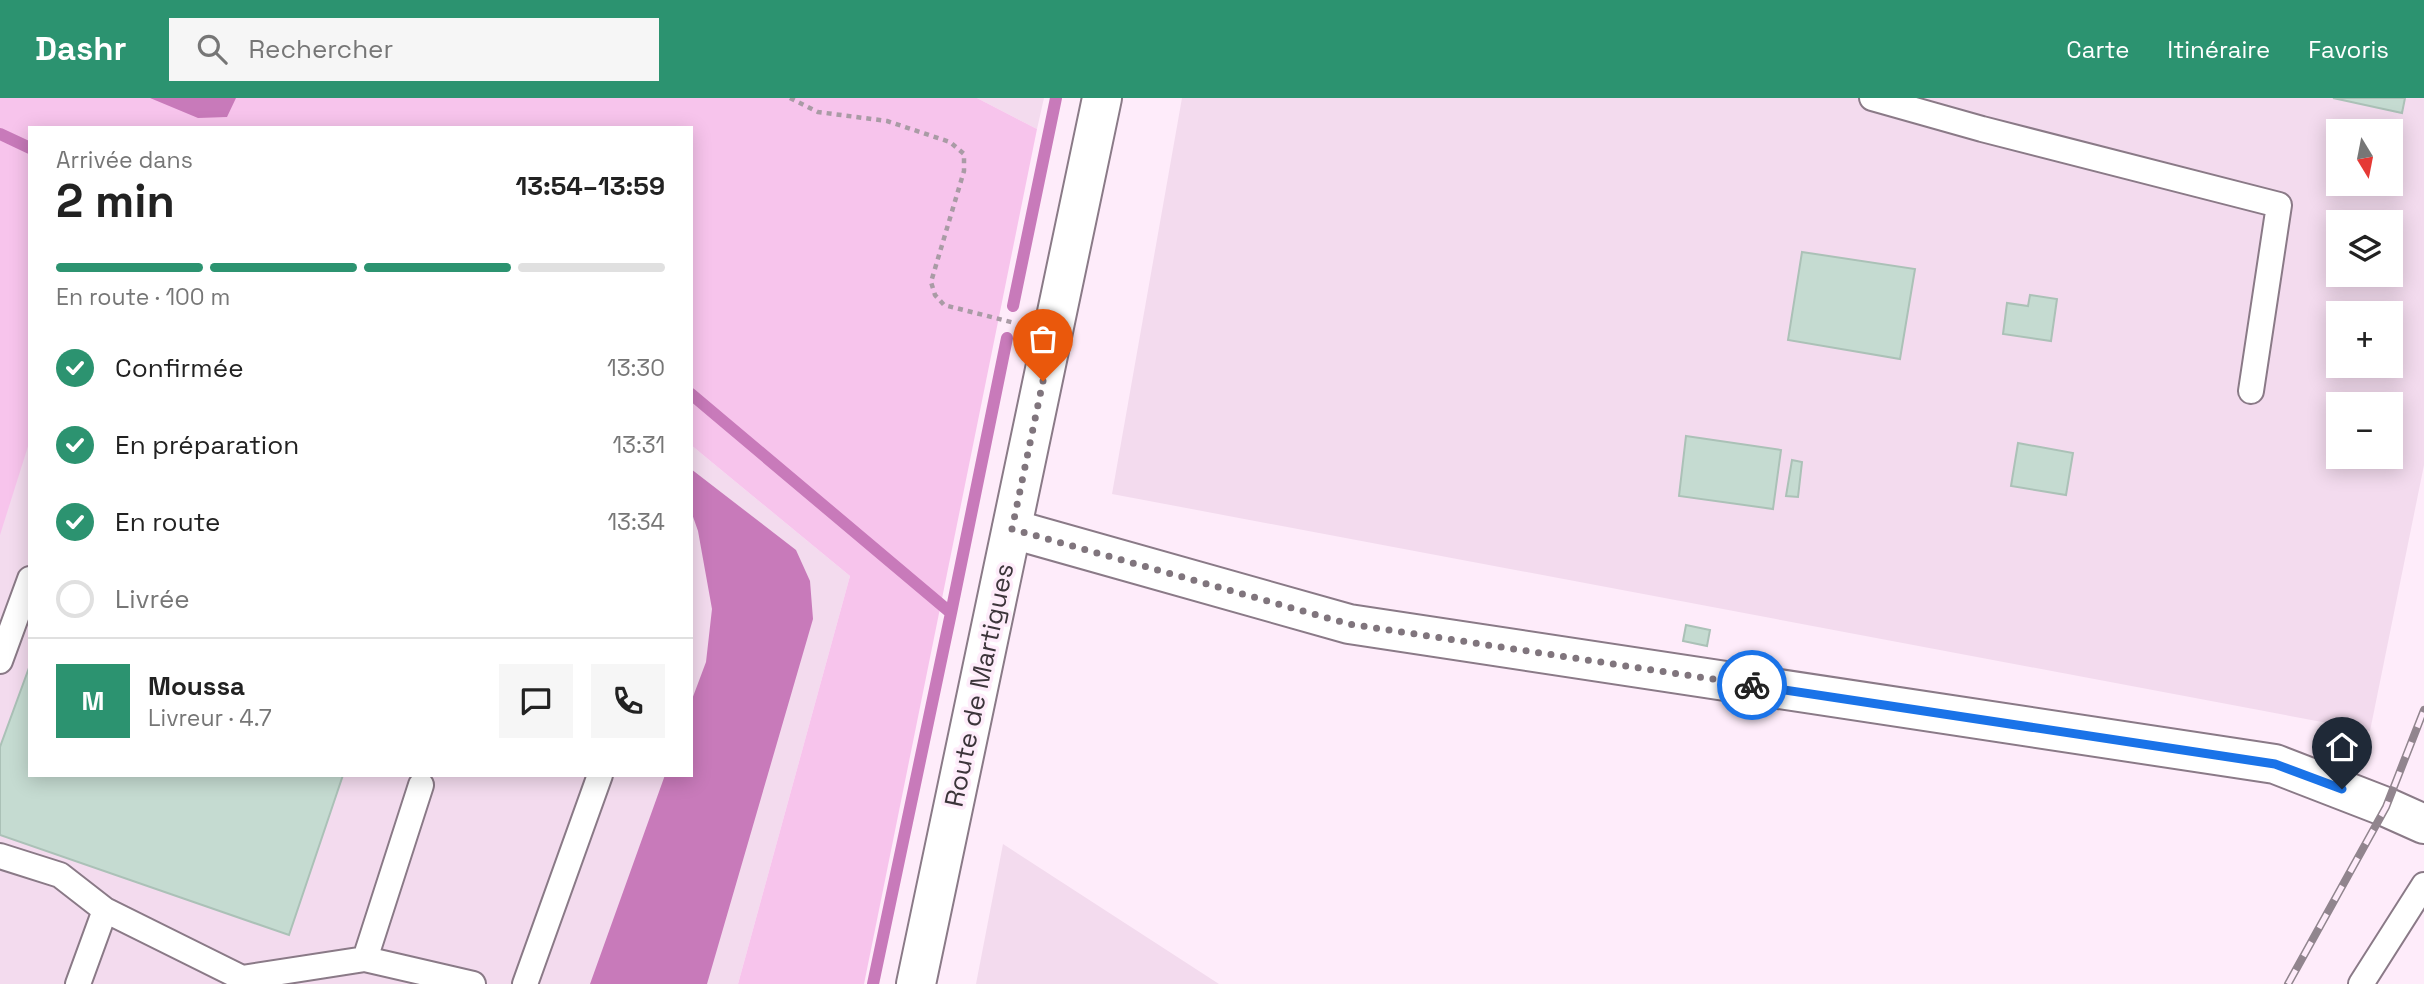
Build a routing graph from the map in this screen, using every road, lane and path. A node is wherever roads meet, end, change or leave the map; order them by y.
1 (790, 98) edge
2 (1102, 98) edge
3 (1872, 98) edge
4 (1053, 332) junction
5 (2251, 391) dead end
6 (1012, 529) junction
7 (28, 584) edge
8 (0, 661) edge
9 (599, 777) edge
10 (421, 785) dead end
11 (2424, 824) edge
12 (0, 856) edge
13 (2424, 885) edge
14 (105, 910) junction
15 (365, 959) junction
16 (78, 984) edge
17 (473, 984) edge
18 (525, 984) edge
19 (916, 984) edge
20 (2361, 984) edge

1 - 4 path
2 - 4 street, Route de Martigues
3 - 5 lane
4 - 6 street, Route de Martigues
6 - 11 street
6 - 19 street, Route de Martigues
7 - 8 lane
9 - 18 lane
10 - 15 lane
12 - 14 lane
13 - 20 lane
14 - 15 lane
14 - 16 lane
15 - 17 lane

